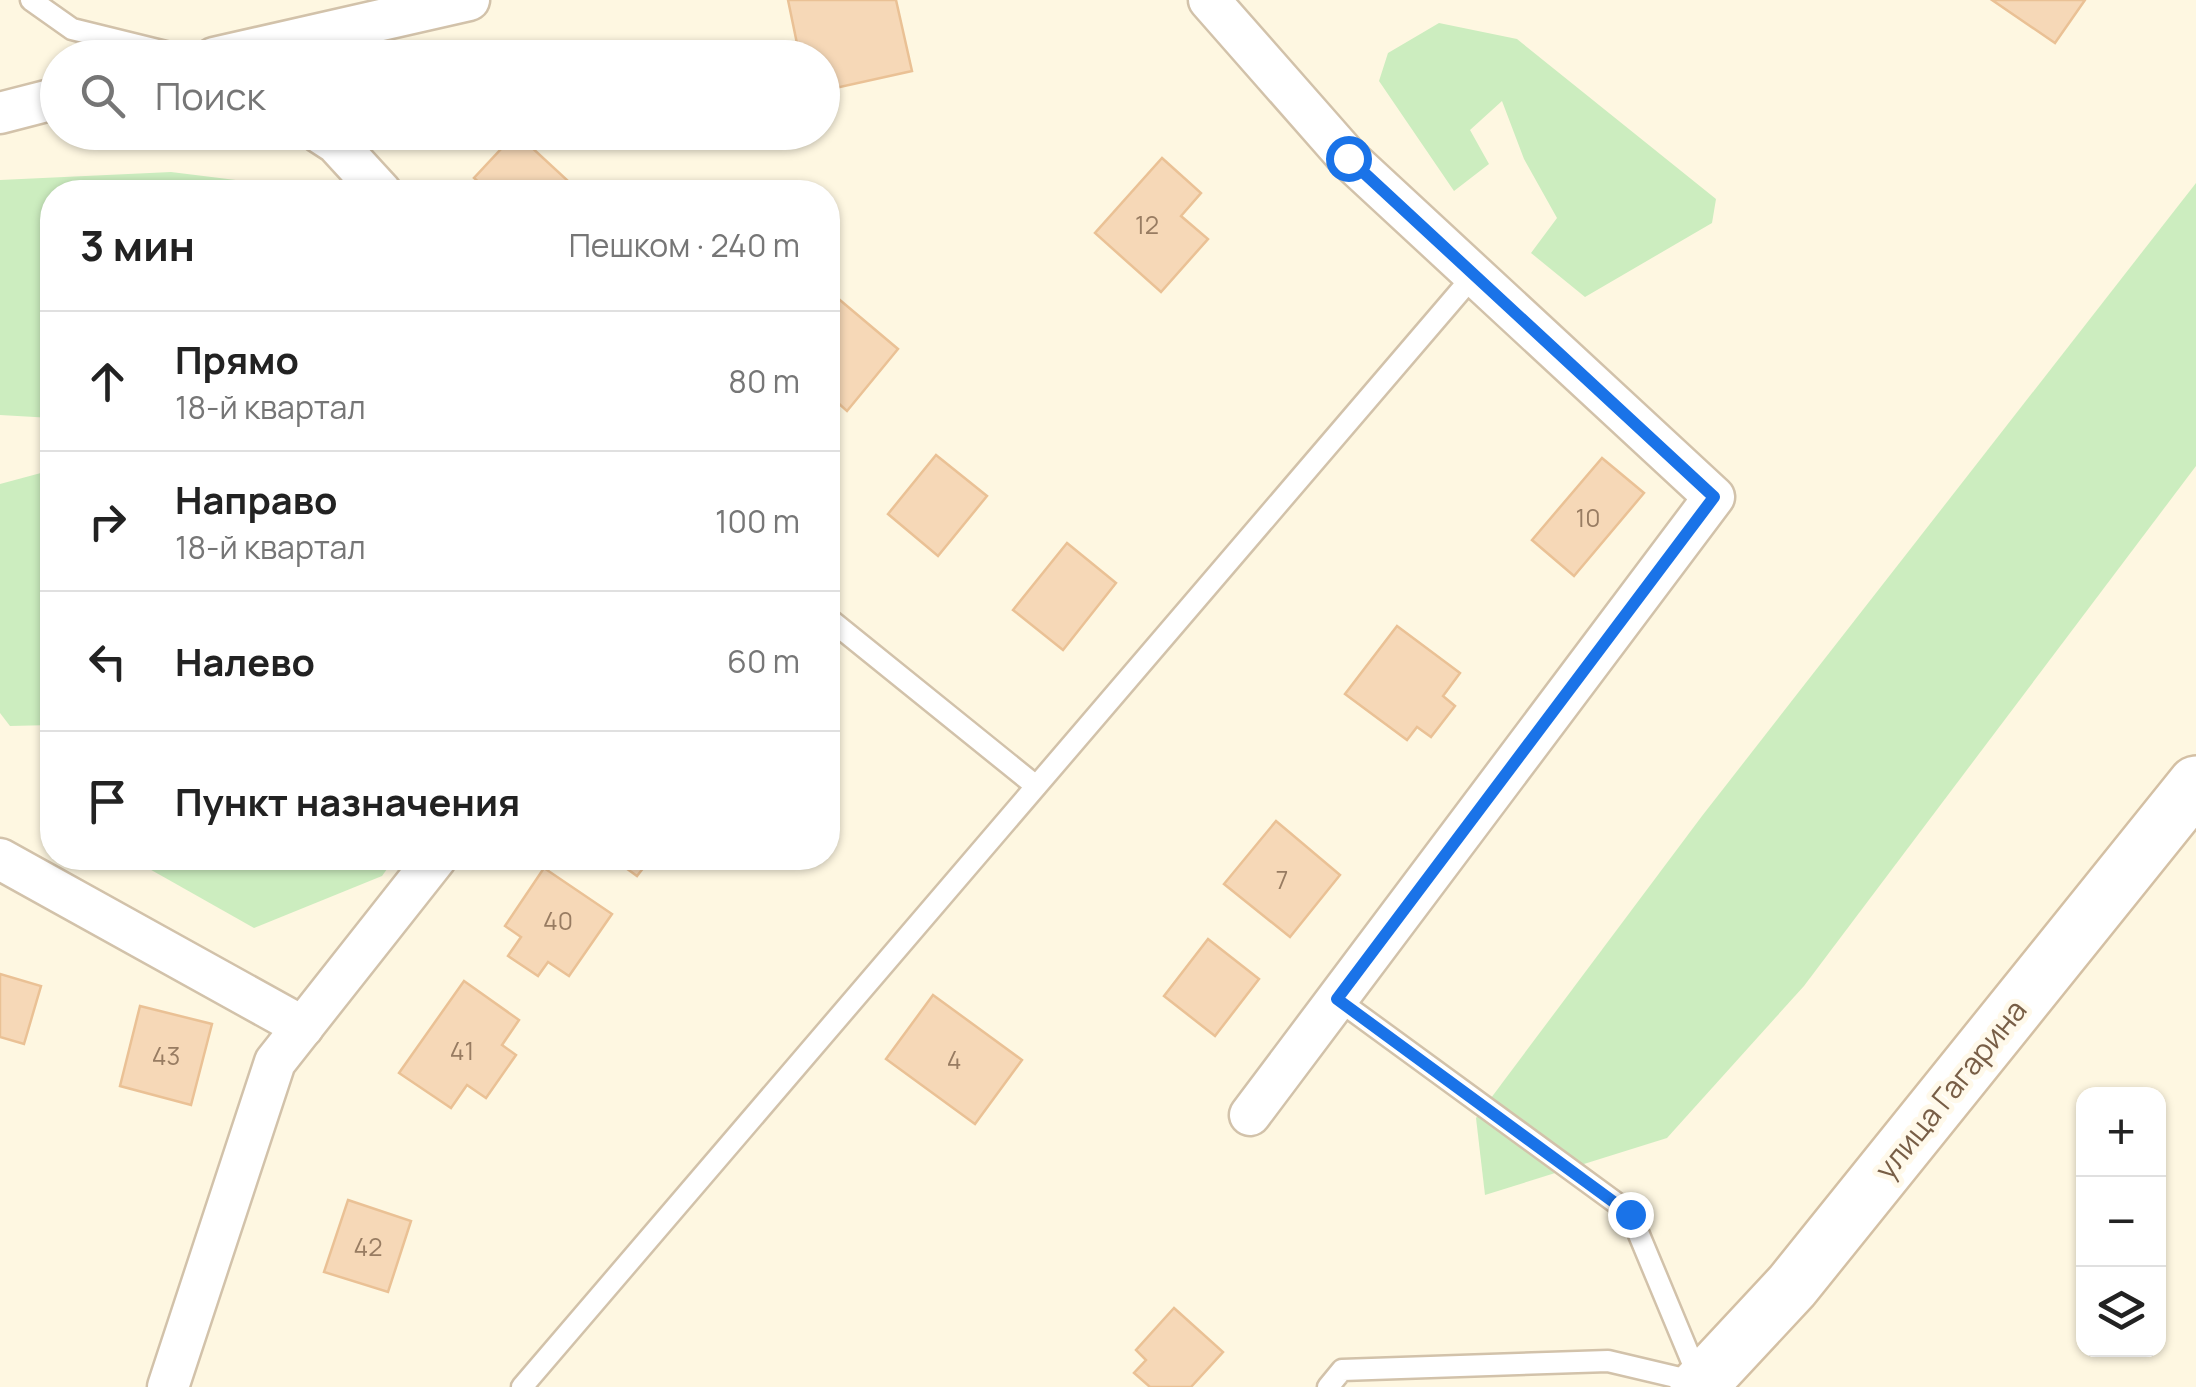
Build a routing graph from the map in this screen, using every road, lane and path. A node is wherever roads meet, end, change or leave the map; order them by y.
1 (31, 0) edge
2 (469, 0) edge
3 (1209, 0) edge
4 (117, 40) edge
5 (293, 40) edge
6 (40, 103) edge
7 (0, 113) edge
8 (342, 150) edge
9 (370, 180) edge
10 (1474, 274) junction
11 (840, 628) edge
12 (2196, 784) edge
13 (1036, 786) junction
14 (0, 859) edge
15 (427, 870) edge
16 (1337, 999) junction
17 (303, 1027) junction
18 (1250, 1115) dead end
19 (1700, 1385) edge
20 (168, 1387) edge
21 (522, 1387) edge
22 (1328, 1387) edge

1 - 4 lane
2 - 5 street
3 - 10 street
6 - 7 street
8 - 9 street
10 - 13 lane
10 - 16 street
11 - 13 lane
12 - 19 main road, улица Гагарина
13 - 21 lane
14 - 17 street
15 - 17 street
16 - 18 street
16 - 19 lane
17 - 20 street
19 - 22 lane

